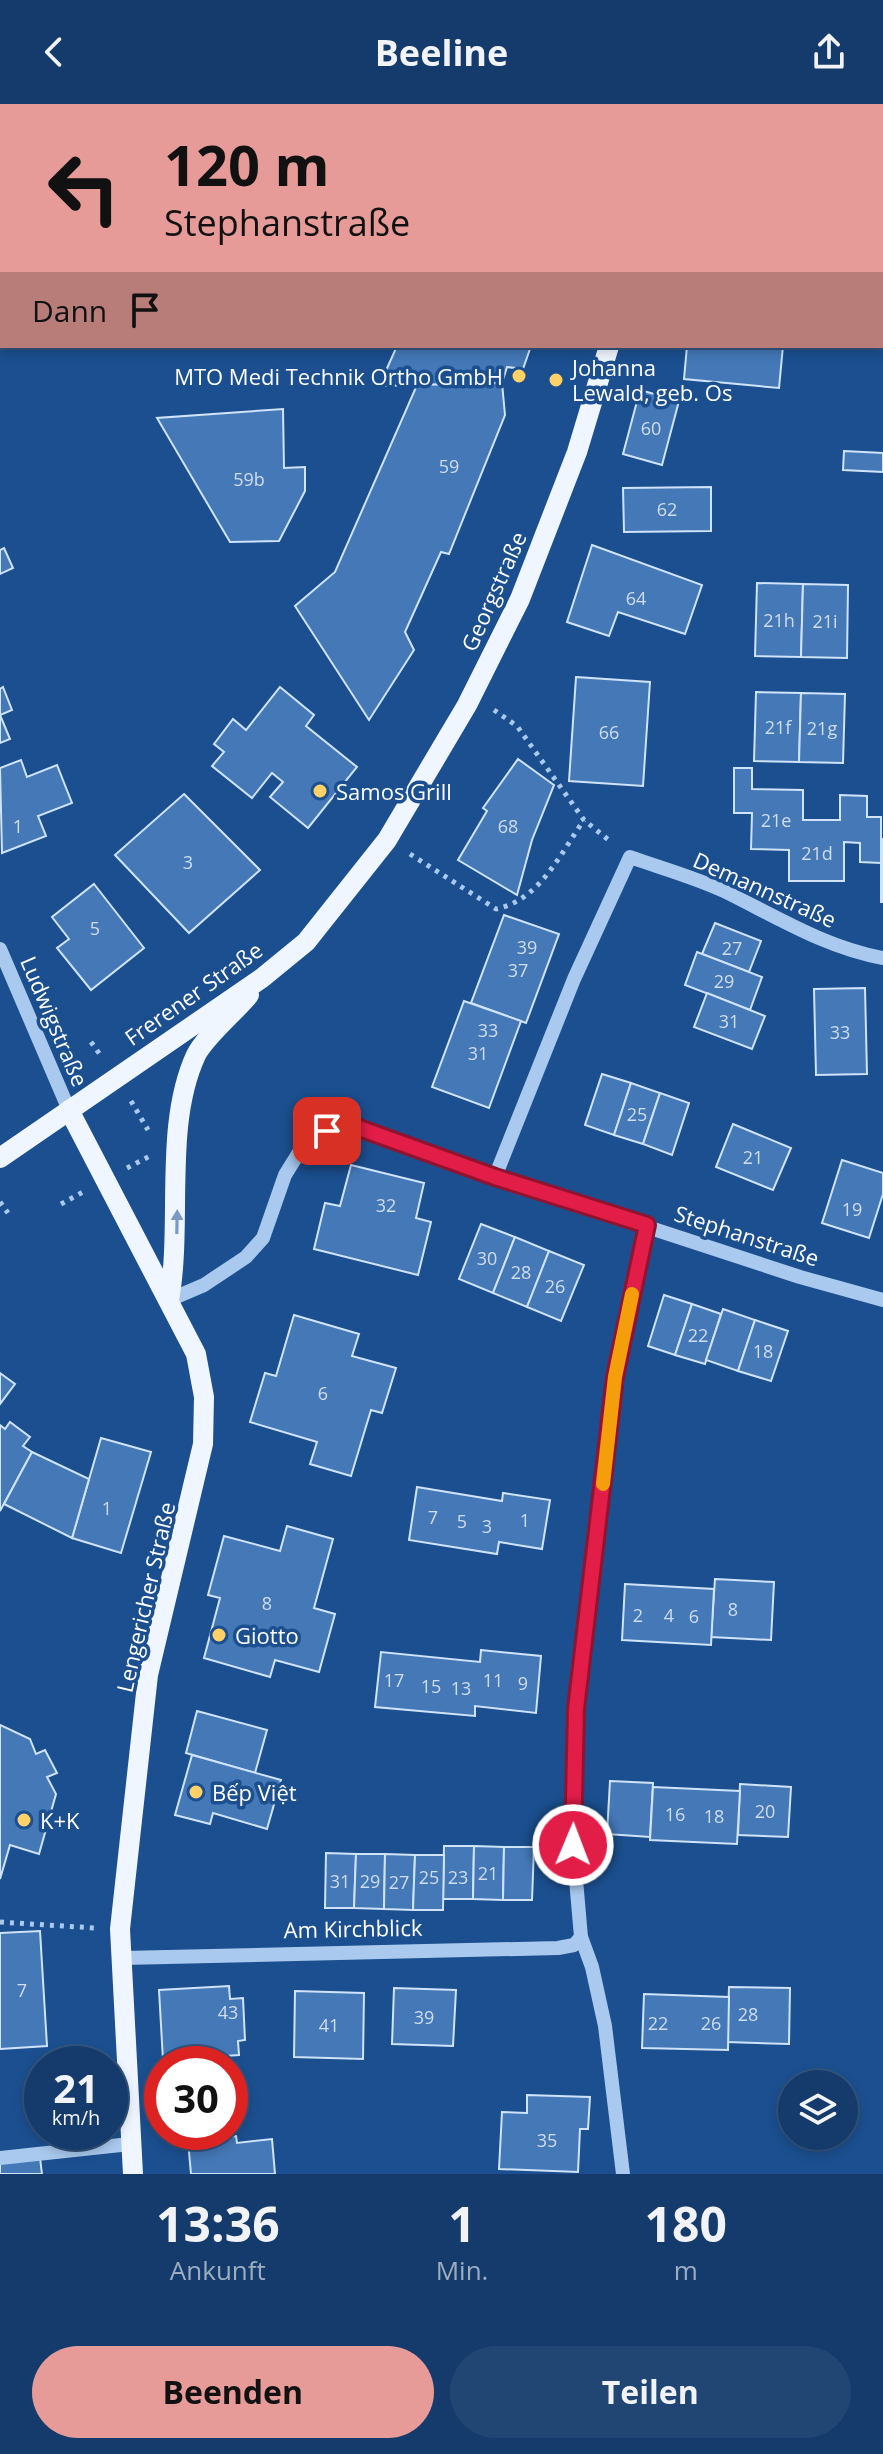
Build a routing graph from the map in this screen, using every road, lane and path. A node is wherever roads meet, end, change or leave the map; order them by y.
1 (608, 348) edge
2 (472, 696) junction
3 (584, 820) junction
4 (387, 840) junction
5 (630, 857) junction
6 (0, 949) edge
7 (883, 958) edge
8 (262, 978) junction
9 (69, 1110) junction
10 (0, 1158) edge
11 (495, 1177) junction
12 (0, 1202) edge
13 (8, 1213) dead end
14 (647, 1225) junction
15 (169, 1300) junction
16 (883, 1300) edge
17 (0, 1922) edge
18 (120, 1929) junction
19 (581, 1937) junction
20 (123, 1958) junction
21 (130, 2144) junction
22 (0, 2158) edge
23 (133, 2174) edge
24 (623, 2174) edge

1 - 2 main road, Georgstraße
2 - 3 path
2 - 4 main road, Georgstraße
3 - 4 path
3 - 5 path
4 - 8 main road, Frerener Straße
5 - 7 street, Demannstraße
5 - 11 street
6 - 9 street, Ludwigstraße
8 - 9 main road, Frerener Straße
15 -> 8 main road
9 - 10 main road, Frerener Straße
9 - 15 main road, Lengericher Straße
11 - 14 street, Stephanstraße
11 - 15 street, Stephanstraße
12 - 13 path
14 - 16 street, Stephanstraße
14 - 19 street
15 - 18 main road, Lengericher Straße
17 - 18 path
18 - 20 main road, Lengericher Straße
19 - 20 street, Am Kirchblick
19 - 24 street
20 - 21 main road, Lengericher Straße
21 - 22 street
21 - 23 main road, Lengericher Straße

